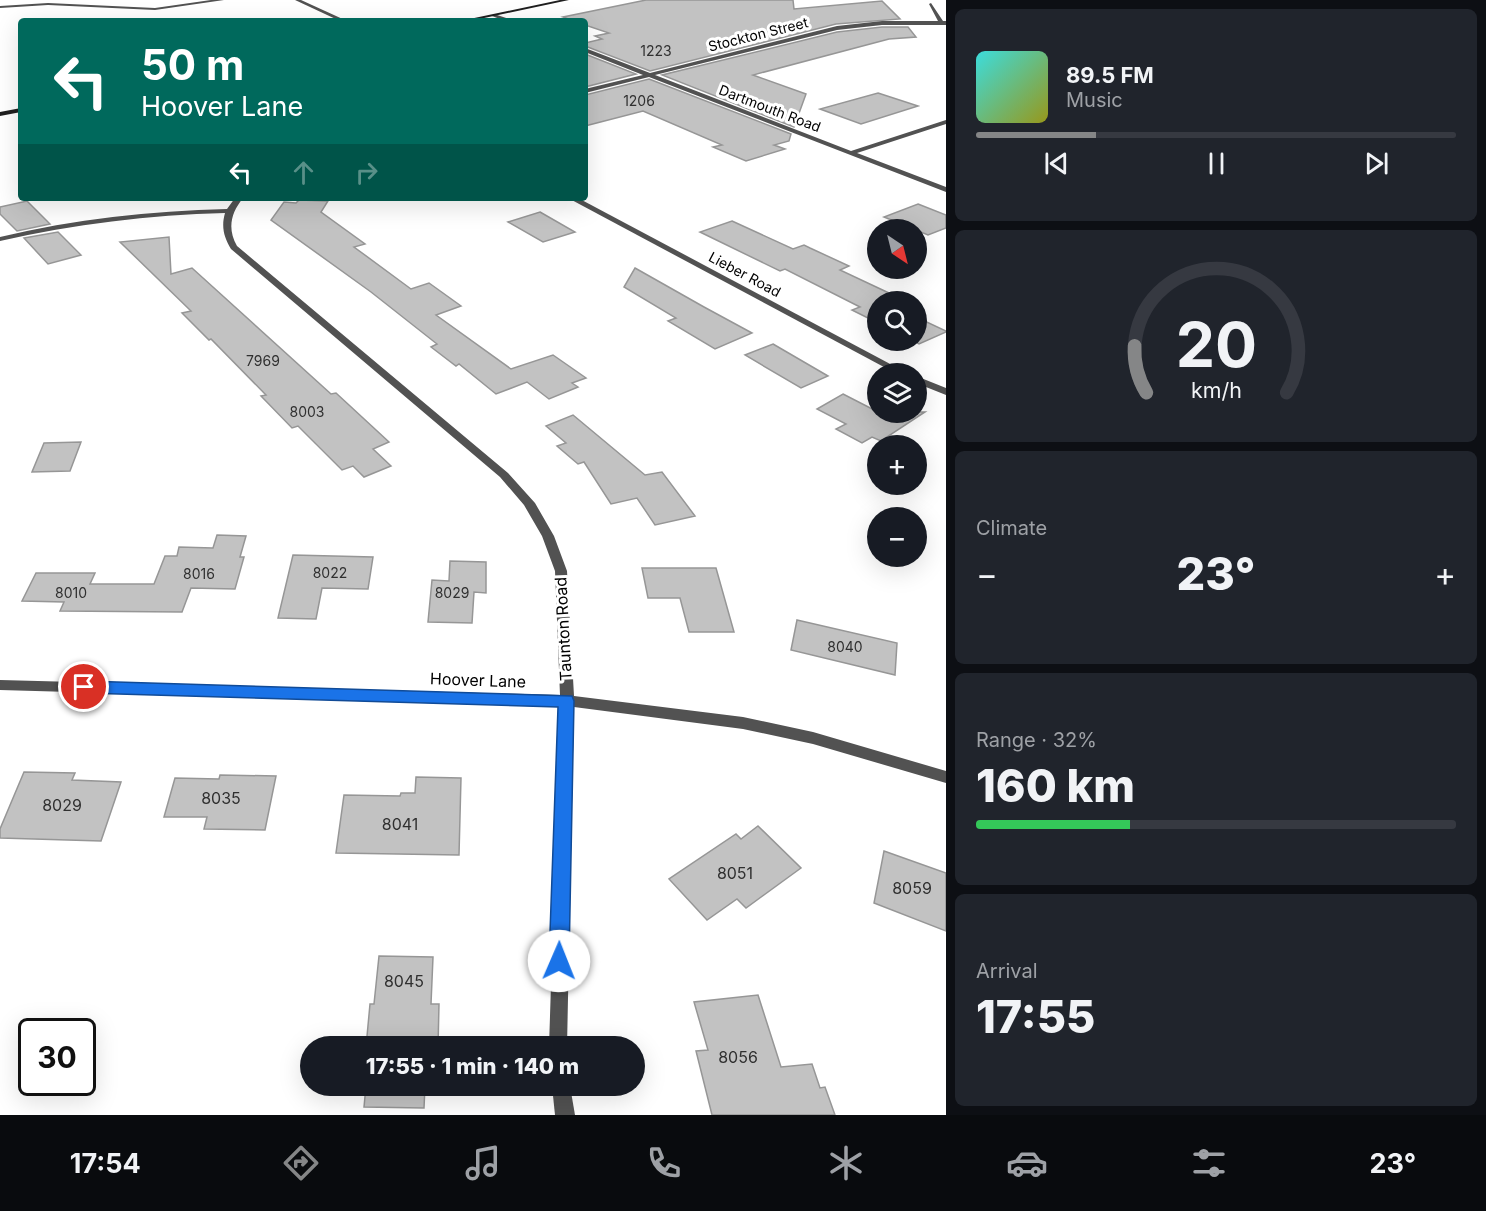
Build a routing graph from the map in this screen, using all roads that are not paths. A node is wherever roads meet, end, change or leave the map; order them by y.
1 (222, 0) edge
2 (297, 0) edge
3 (567, 0) edge
4 (931, 4) dead end
5 (0, 7) edge
6 (494, 15) junction
7 (337, 18) edge
8 (478, 18) edge
9 (502, 18) edge
10 (944, 23) edge
11 (588, 51) edge
12 (650, 75) junction
13 (588, 90) edge
14 (18, 111) edge
15 (0, 114) edge
16 (946, 122) edge
17 (851, 153) junction
18 (946, 190) edge
19 (237, 201) edge
20 (578, 201) edge
21 (229, 211) junction
22 (0, 240) edge
23 (884, 363) edge
24 (927, 384) edge
25 (946, 392) edge
26 (0, 685) edge
27 (567, 701) junction
28 (946, 777) edge
29 (558, 1036) edge
30 (563, 1096) edge
31 (566, 1115) edge

1 - 5 street
2 - 7 street
3 - 6 main road
4 - 10 street
6 - 8 main road
6 - 9 street
10 - 12 street, Stockton Street
11 - 12 street, Dartmouth Road
12 - 13 street, Stockton Street
12 - 17 street, Dartmouth Road
14 - 15 main road
16 - 17 street
17 - 18 street, Dartmouth Road
19 - 21 street
20 - 23 street, Lieber Road
21 - 22 street
21 - 27 street, Taunton Road
24 - 25 street
26 - 27 street, Hoover Lane
27 - 28 street, Hoover Lane
27 - 29 street, Taunton Road
30 - 31 street

